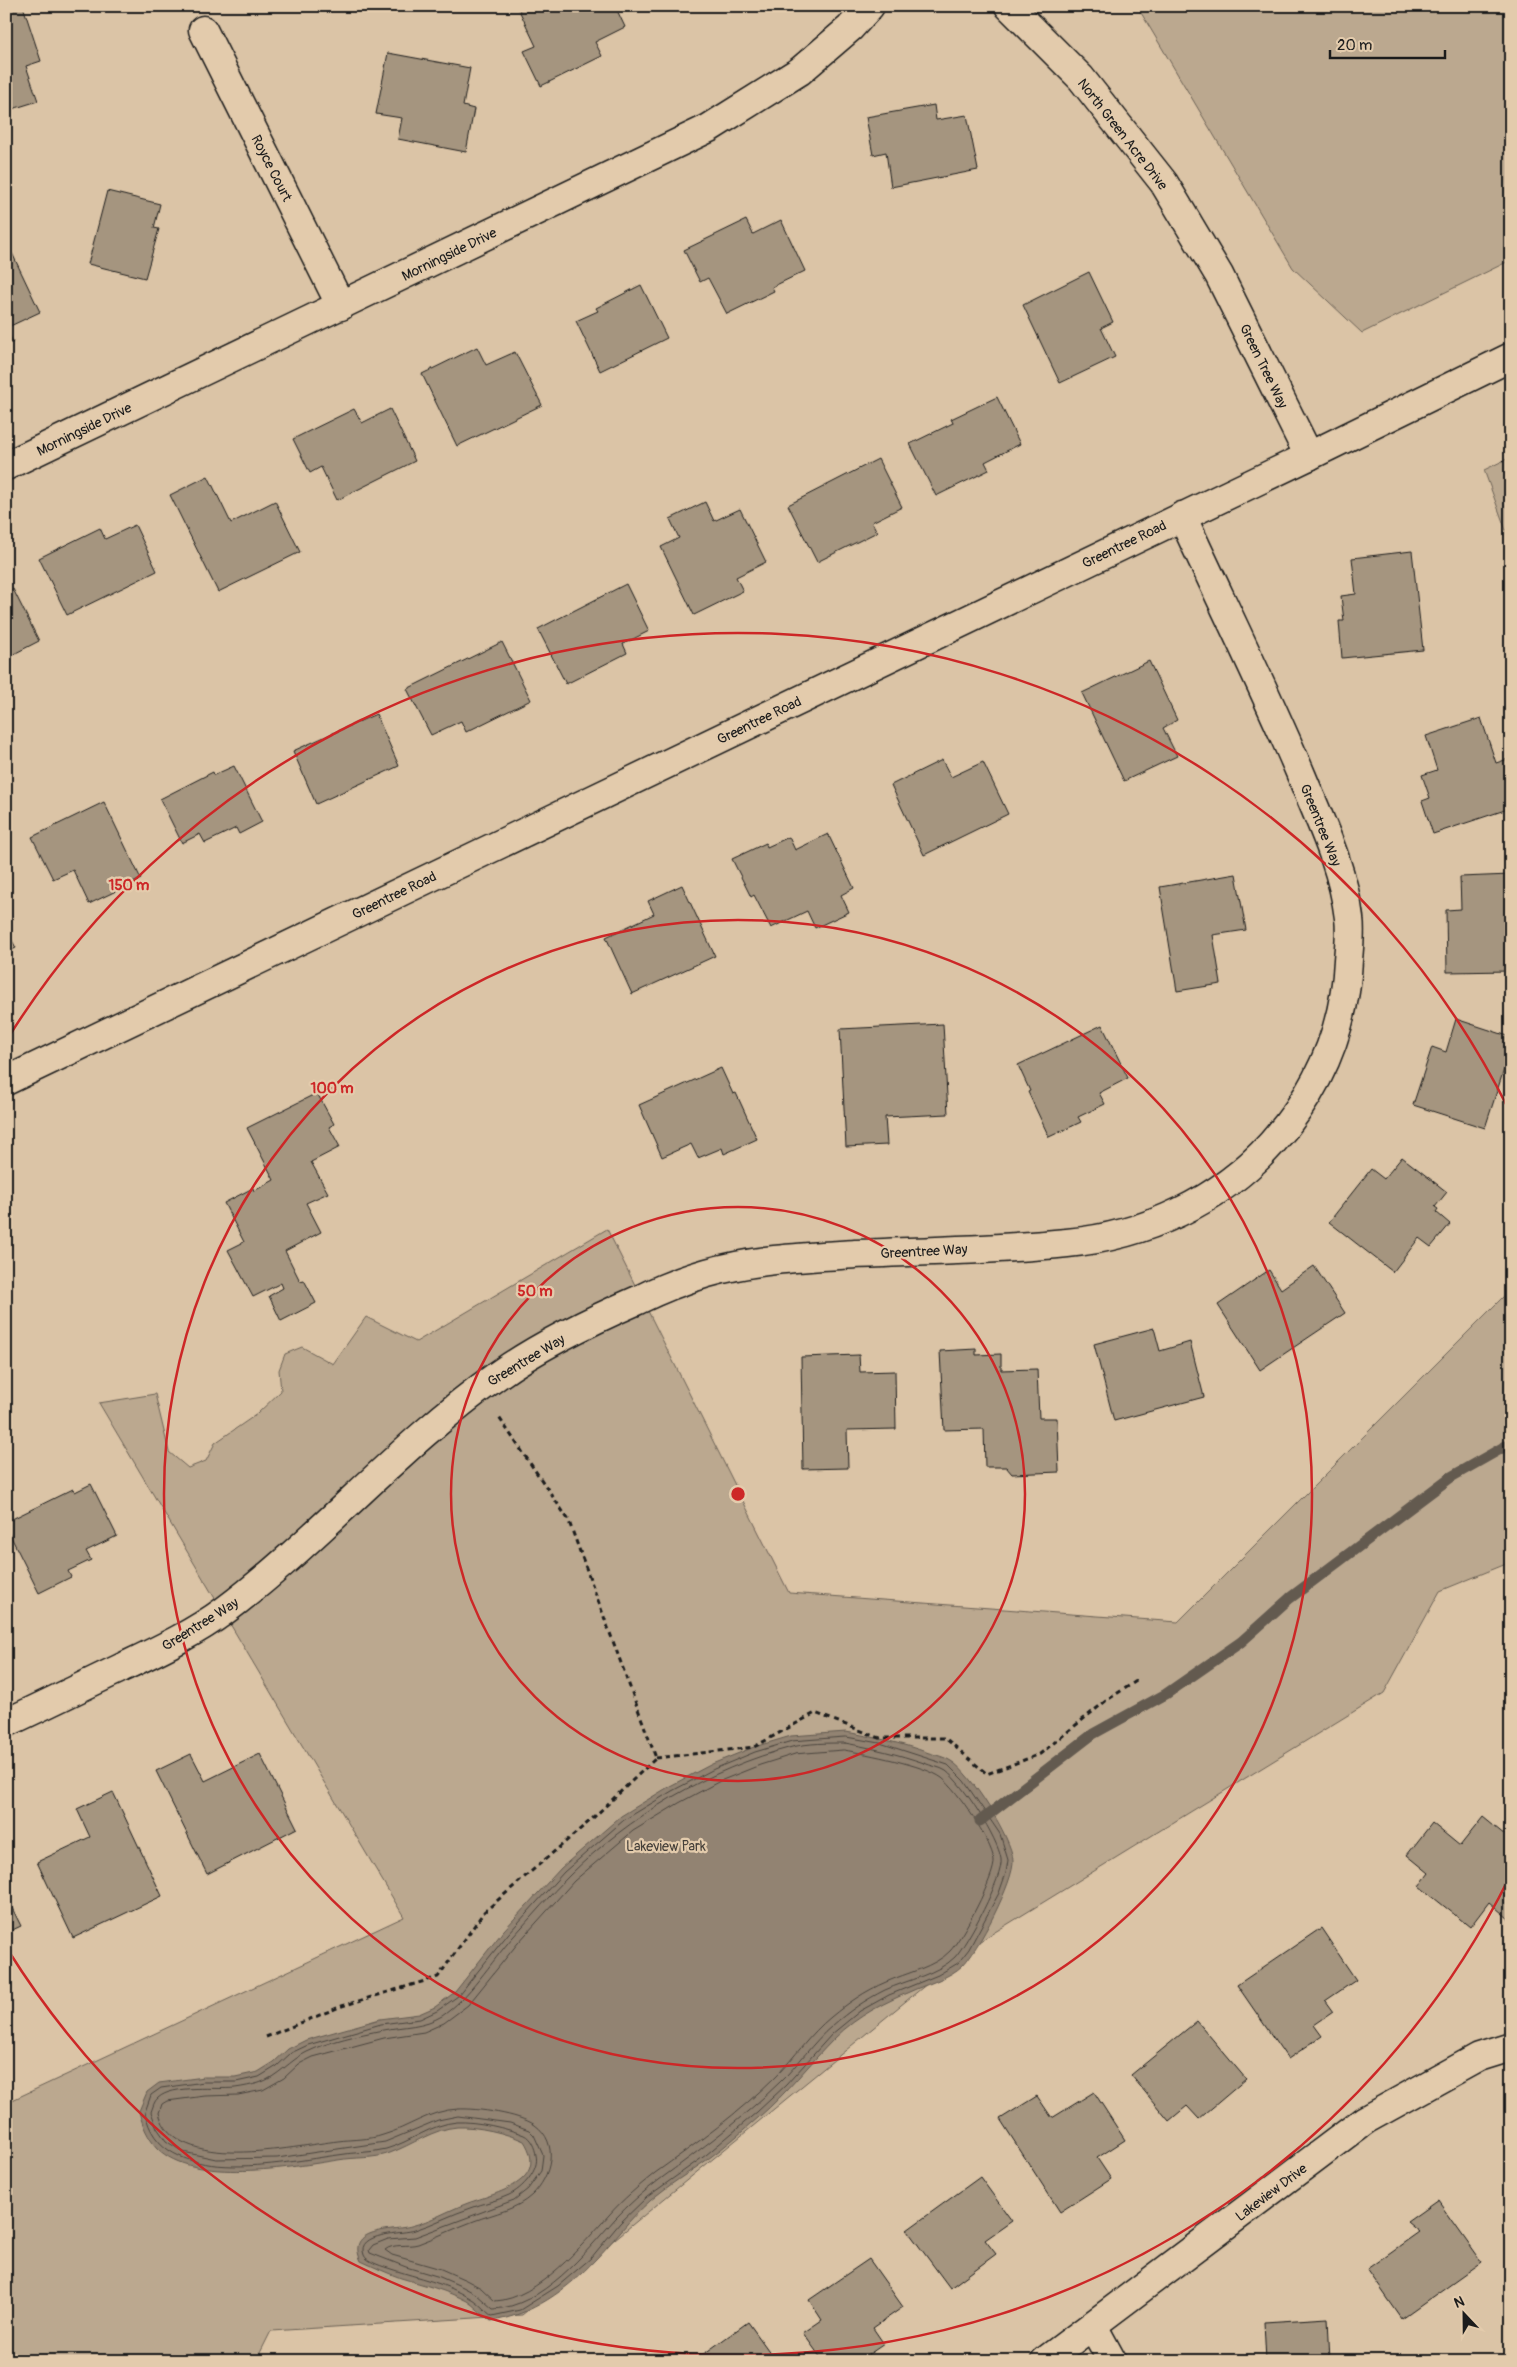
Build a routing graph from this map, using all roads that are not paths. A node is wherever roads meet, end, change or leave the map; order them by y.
1 (870, 6) edge
2 (1009, 6) edge
3 (203, 30) dead end
4 (1219, 275) joint
5 (341, 306) junction
6 (1511, 357) edge
7 (1309, 456) junction
8 (6, 466) edge
9 (1182, 516) junction
10 (6, 1080) edge
11 (6, 1723) edge
12 (1511, 2047) edge
13 (1093, 2326) junction
14 (1045, 2361) edge
15 (1112, 2361) edge

1 - 5 street, Morningside Drive
2 - 4 street, North Green Acre Drive
3 - 5 street, Royce Court
4 - 7 street, Green Tree Way
5 - 8 street, Morningside Drive
6 - 7 street, Greentree Road
7 - 9 street, Greentree Road
9 - 10 street, Greentree Road
9 - 11 street, Greentree Way
12 - 13 street, Lakeview Drive
13 - 14 street, Lakeview Drive
13 - 15 street

